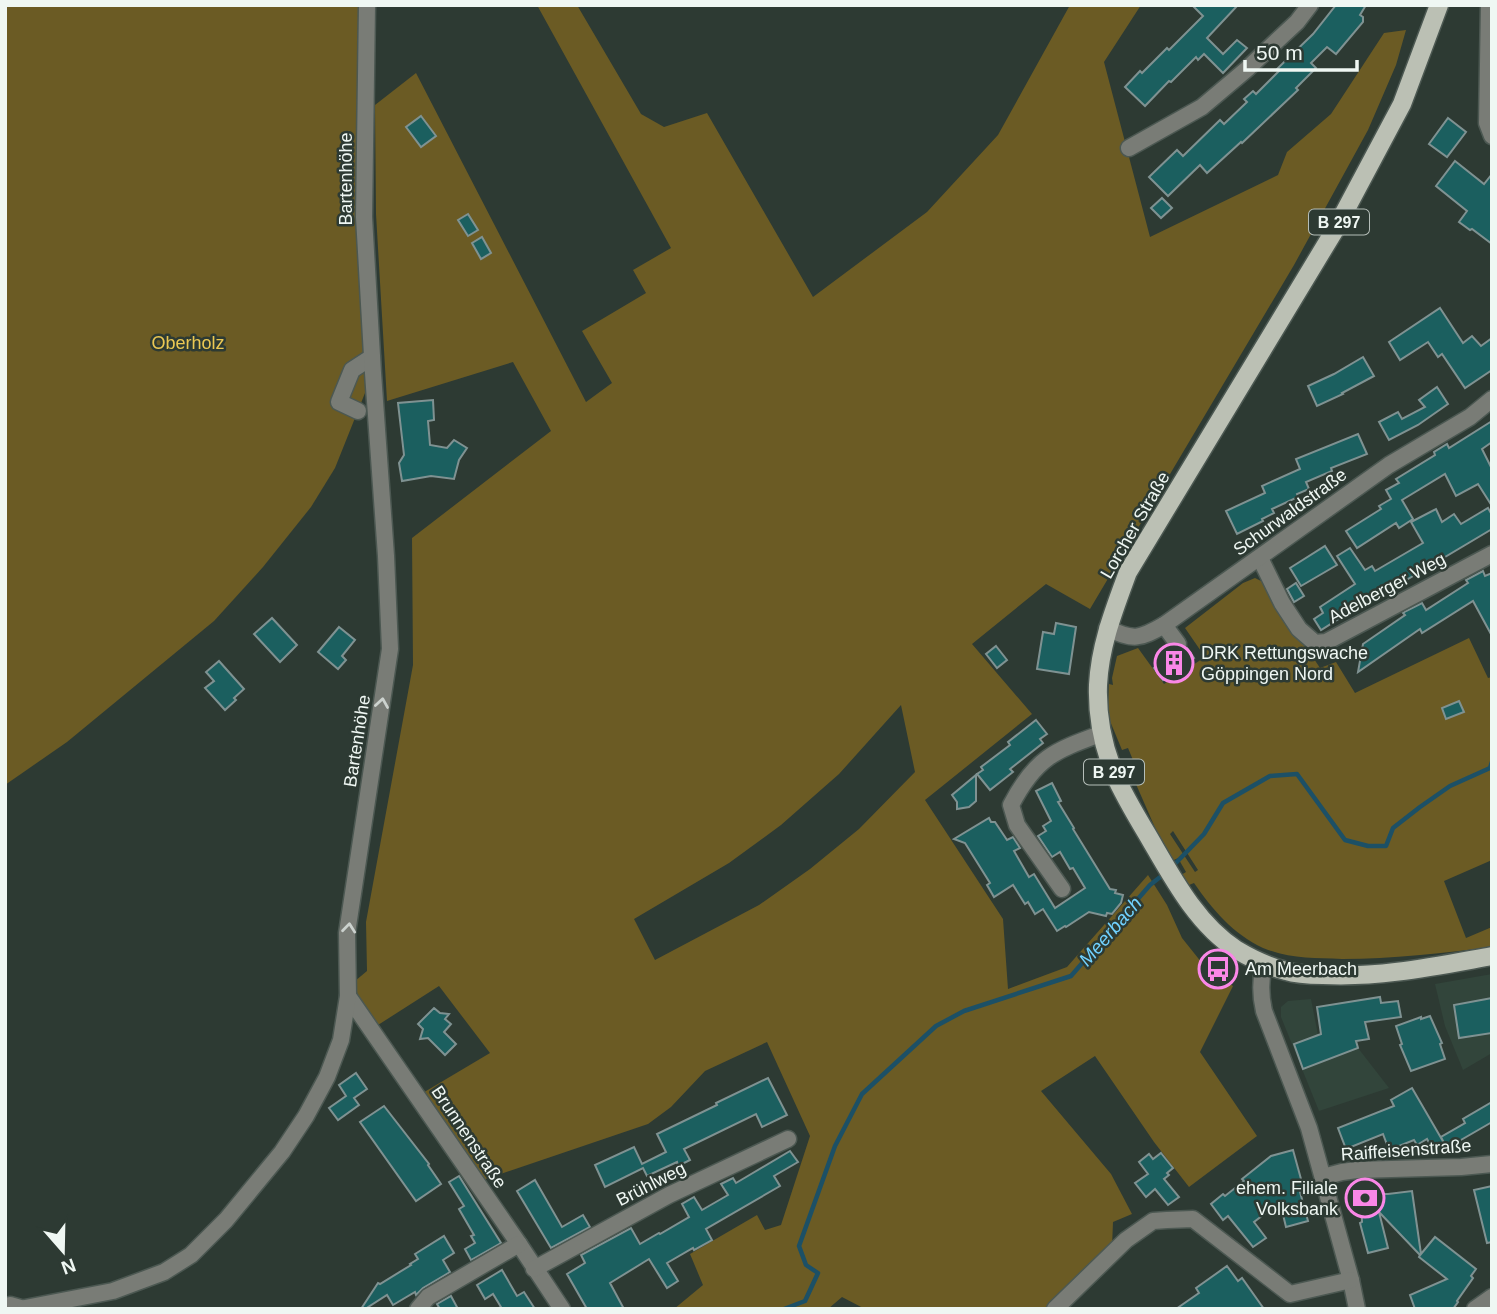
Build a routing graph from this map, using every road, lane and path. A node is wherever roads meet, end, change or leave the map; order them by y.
1 (367, 5) edge
2 (1310, 5) edge
3 (1439, 5) edge
4 (1489, 5) edge
5 (1492, 136) edge
6 (1129, 148) dead end
7 (372, 357) junction
8 (1492, 399) edge
9 (358, 411) dead end
10 (1492, 554) edge
11 (1260, 558) junction
12 (1164, 625) junction
13 (1107, 628) junction
14 (1178, 644) dead end
15 (1102, 733) junction
16 (1062, 889) dead end
17 (1492, 956) edge
18 (1265, 964) junction
19 (348, 996) junction
20 (788, 1139) dead end
21 (1492, 1164) edge
22 (1323, 1177) junction
23 (519, 1244) junction
24 (534, 1269) junction
25 (1350, 1280) junction
26 (1492, 1297) edge
27 (555, 1306) edge
28 (5, 1307) edge
29 (24, 1308) edge
30 (418, 1309) edge
31 (1055, 1309) edge
32 (1356, 1309) edge
33 (1475, 1309) edge

1 - 7 street, Bartenhöhe
2 - 6 street
3 - 13 main road, Lorcher Straße / B 297
4 - 5 street
7 - 9 street
19 -> 7 street, Bartenhöhe
8 - 11 street, Schurwaldstraße
10 - 11 street, Adelberger Weg
11 - 12 street, Schurwaldstraße
12 - 13 street, Schurwaldstraße
12 - 14 street
13 - 15 main road, Lorcher Straße / B 297
15 - 16 street
15 - 18 main road, Lorcher Straße / B 297
17 - 18 main road, Lorcher Straße / B 297
18 - 22 street
19 - 23 street, Brunnenstraße
19 - 29 street, Bartenhöhe
20 - 24 street, Brühlweg
21 - 22 street, Raiffeisenstraße
22 - 25 street
23 - 24 street, Brunnenstraße
23 - 30 street
24 - 27 street, Brunnenstraße
25 - 31 street
25 - 32 street
26 - 33 street
28 - 29 street, Bartenhöhe

